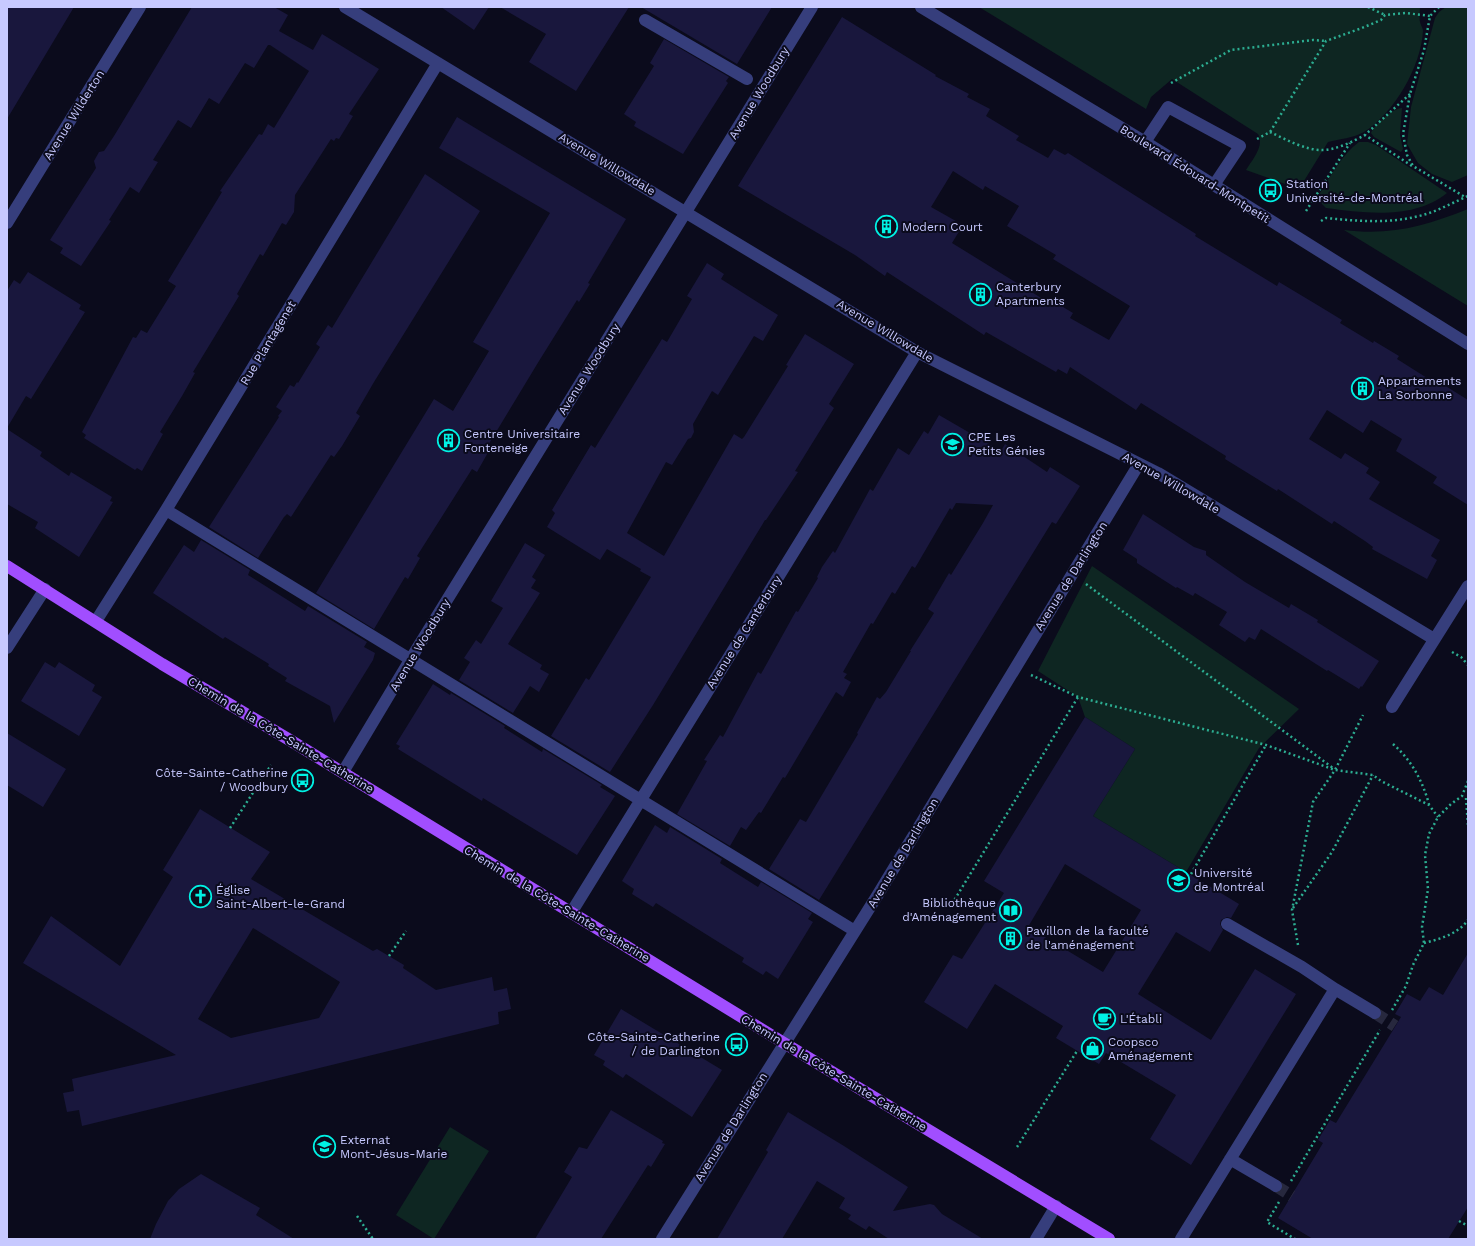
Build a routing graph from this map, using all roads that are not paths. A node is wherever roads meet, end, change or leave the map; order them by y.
1 (140, 7) edge
2 (346, 7) edge
3 (812, 7) edge
4 (922, 7) edge
5 (645, 20) dead end
6 (438, 63) junction
7 (748, 79) dead end
8 (1145, 142) junction
9 (1214, 185) junction
10 (687, 212) junction
11 (7, 223) edge
12 (1468, 344) edge
13 (917, 352) junction
14 (1139, 464) junction
15 (166, 510) junction
16 (7, 566) edge
17 (1468, 586) edge
18 (45, 589) junction
19 (96, 621) junction
20 (1434, 639) junction
21 (7, 648) edge
22 (410, 660) junction
23 (1392, 707) dead end
24 (343, 772) junction
25 (640, 800) junction
26 (571, 913) junction
27 (1227, 924) dead end
28 (855, 931) junction
29 (1335, 989) junction
30 (1375, 1013) tunnel mouth
31 (784, 1043) junction
32 (1230, 1159) junction
33 (1276, 1186) tunnel mouth
34 (1056, 1206) junction
35 (662, 1239) edge
36 (1036, 1239) edge
37 (1109, 1239) edge
38 (1181, 1239) edge

1 - 11 street, Avenue Wilderton
2 - 6 street, Avenue Willowdale
3 - 10 street, Avenue Woodbury
4 - 8 street, Boulevard Édouard-Montpetit
5 - 7 street
6 - 10 street, Avenue Willowdale
6 - 15 street, Rue Plantagenet
8 - 9 street, Boulevard Édouard-Montpetit
8 - 9 street
9 - 12 street, Boulevard Édouard-Montpetit
10 - 13 street, Avenue Willowdale
10 - 22 street, Avenue Woodbury
13 - 14 street, Avenue Willowdale
13 - 25 street, Avenue de Canterbury
14 - 20 street, Avenue Willowdale
14 - 28 street, Avenue de Darlington
15 - 19 street, Rue Plantagenet
15 - 22 street
16 - 18 main road, Chemin de la Côte-Sainte-Catherine
17 - 20 street
18 - 19 main road, Chemin de la Côte-Sainte-Catherine
18 - 21 street
19 - 24 main road, Chemin de la Côte-Sainte-Catherine
20 - 23 street
22 - 24 street, Avenue Woodbury
22 - 25 street
24 - 26 main road, Chemin de la Côte-Sainte-Catherine
25 - 26 street, Avenue de Canterbury
25 - 28 street
26 - 31 main road, Chemin de la Côte-Sainte-Catherine
27 - 29 street
28 - 31 street, Avenue de Darlington
29 - 30 street
29 - 32 street
31 - 34 main road, Chemin de la Côte-Sainte-Catherine
31 - 35 street, Avenue de Darlington
32 - 33 street
32 - 38 street
34 - 36 street
34 - 37 main road, Chemin de la Côte-Sainte-Catherine

